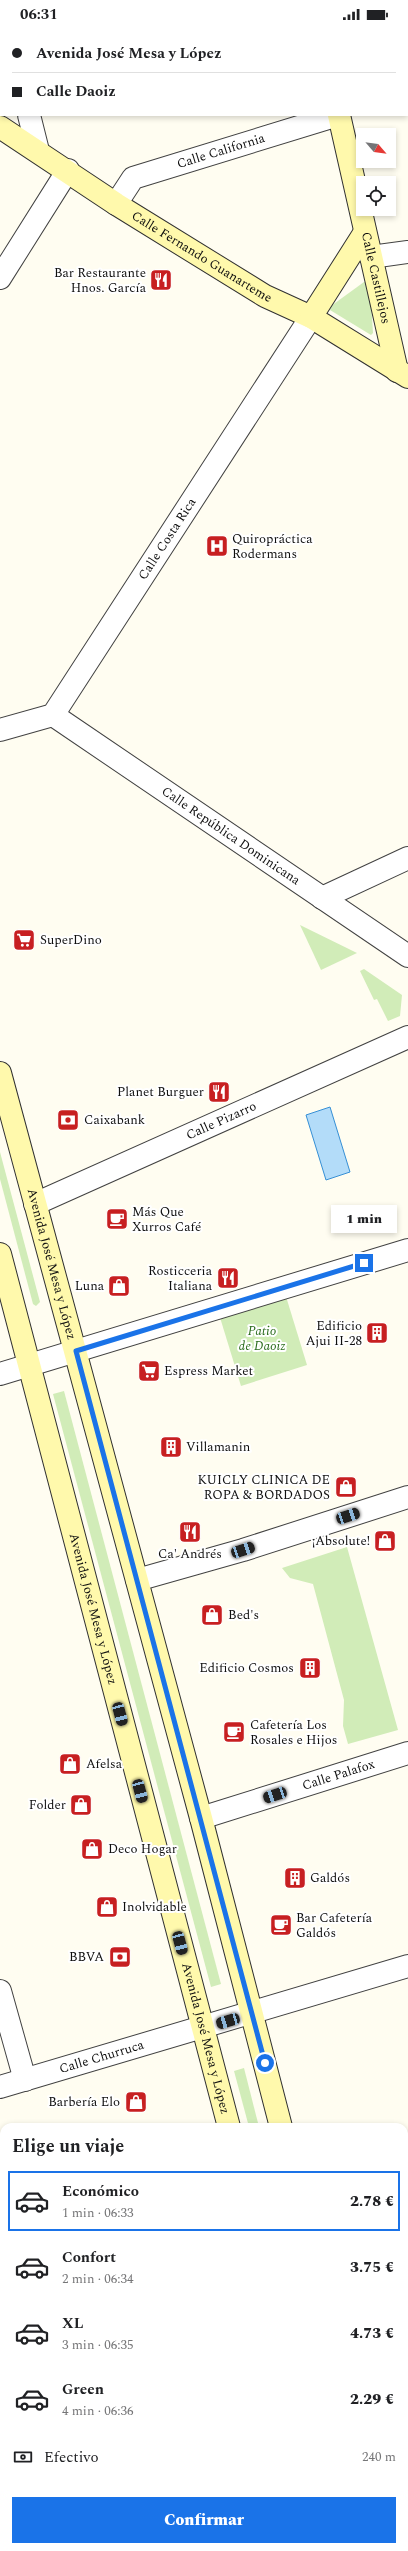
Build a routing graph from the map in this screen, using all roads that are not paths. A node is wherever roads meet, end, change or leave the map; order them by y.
1 (29, 116) edge
2 (336, 116) edge
3 (339, 116) edge
4 (0, 127) edge
5 (38, 151) junction
6 (68, 170) junction
7 (116, 204) junction
8 (366, 232) junction
9 (408, 252) edge
10 (371, 257) junction
11 (0, 278) edge
12 (311, 317) junction
13 (403, 374) edge
14 (53, 715) junction
15 (0, 730) edge
16 (408, 858) edge
17 (322, 898) junction
18 (408, 956) edge
19 (408, 1037) edge
20 (0, 1073) edge
21 (35, 1204) junction
22 (408, 1250) edge
23 (0, 1254) edge
24 (76, 1351) junction
25 (28, 1365) junction
26 (0, 1374) edge
27 (408, 1497) edge
28 (137, 1580) junction
29 (408, 1753) edge
30 (201, 1818) junction
31 (408, 1966) edge
32 (0, 1991) edge
33 (252, 2014) junction
34 (202, 2028) junction
35 (25, 2080) junction
36 (0, 2087) edge
37 (228, 2123) edge
38 (280, 2123) edge

1 - 5 street
2 - 7 street, Calle California
3 - 8 street, Calle Castillejos
4 - 5 street, Calle Fernando Guanarteme
5 - 6 street, Calle Fernando Guanarteme
6 - 7 street, Calle Fernando Guanarteme
6 - 11 street
7 - 12 street, Calle Fernando Guanarteme
8 - 10 street, Calle Castillejos
8 - 12 street
9 - 10 street
10 - 13 street, Calle Castillejos
12 - 13 street, Calle Fernando Guanarteme
12 - 14 street, Calle Costa Rica
14 - 15 street
14 - 17 street, Calle República Dominicana
16 - 17 street
17 - 18 street, Calle República Dominicana
19 - 21 street, Calle Pizarro
20 - 21 street, Avenida José Mesa y López
21 - 24 street, Avenida José Mesa y López
22 - 24 street
23 - 25 street, Avenida José Mesa y López
24 - 25 street
24 - 28 street, Avenida José Mesa y López
25 - 26 street
25 - 34 street, Avenida José Mesa y López
27 - 28 street
28 - 30 street, Avenida José Mesa y López
29 - 30 street, Calle Palafox
30 - 33 street, Avenida José Mesa y López
31 - 33 street
32 - 35 street
33 - 34 street, Calle Churruca
33 - 38 street, Avenida José Mesa y López
34 - 35 street, Calle Churruca
34 - 37 street, Avenida José Mesa y López
35 - 36 street, Calle Churruca

